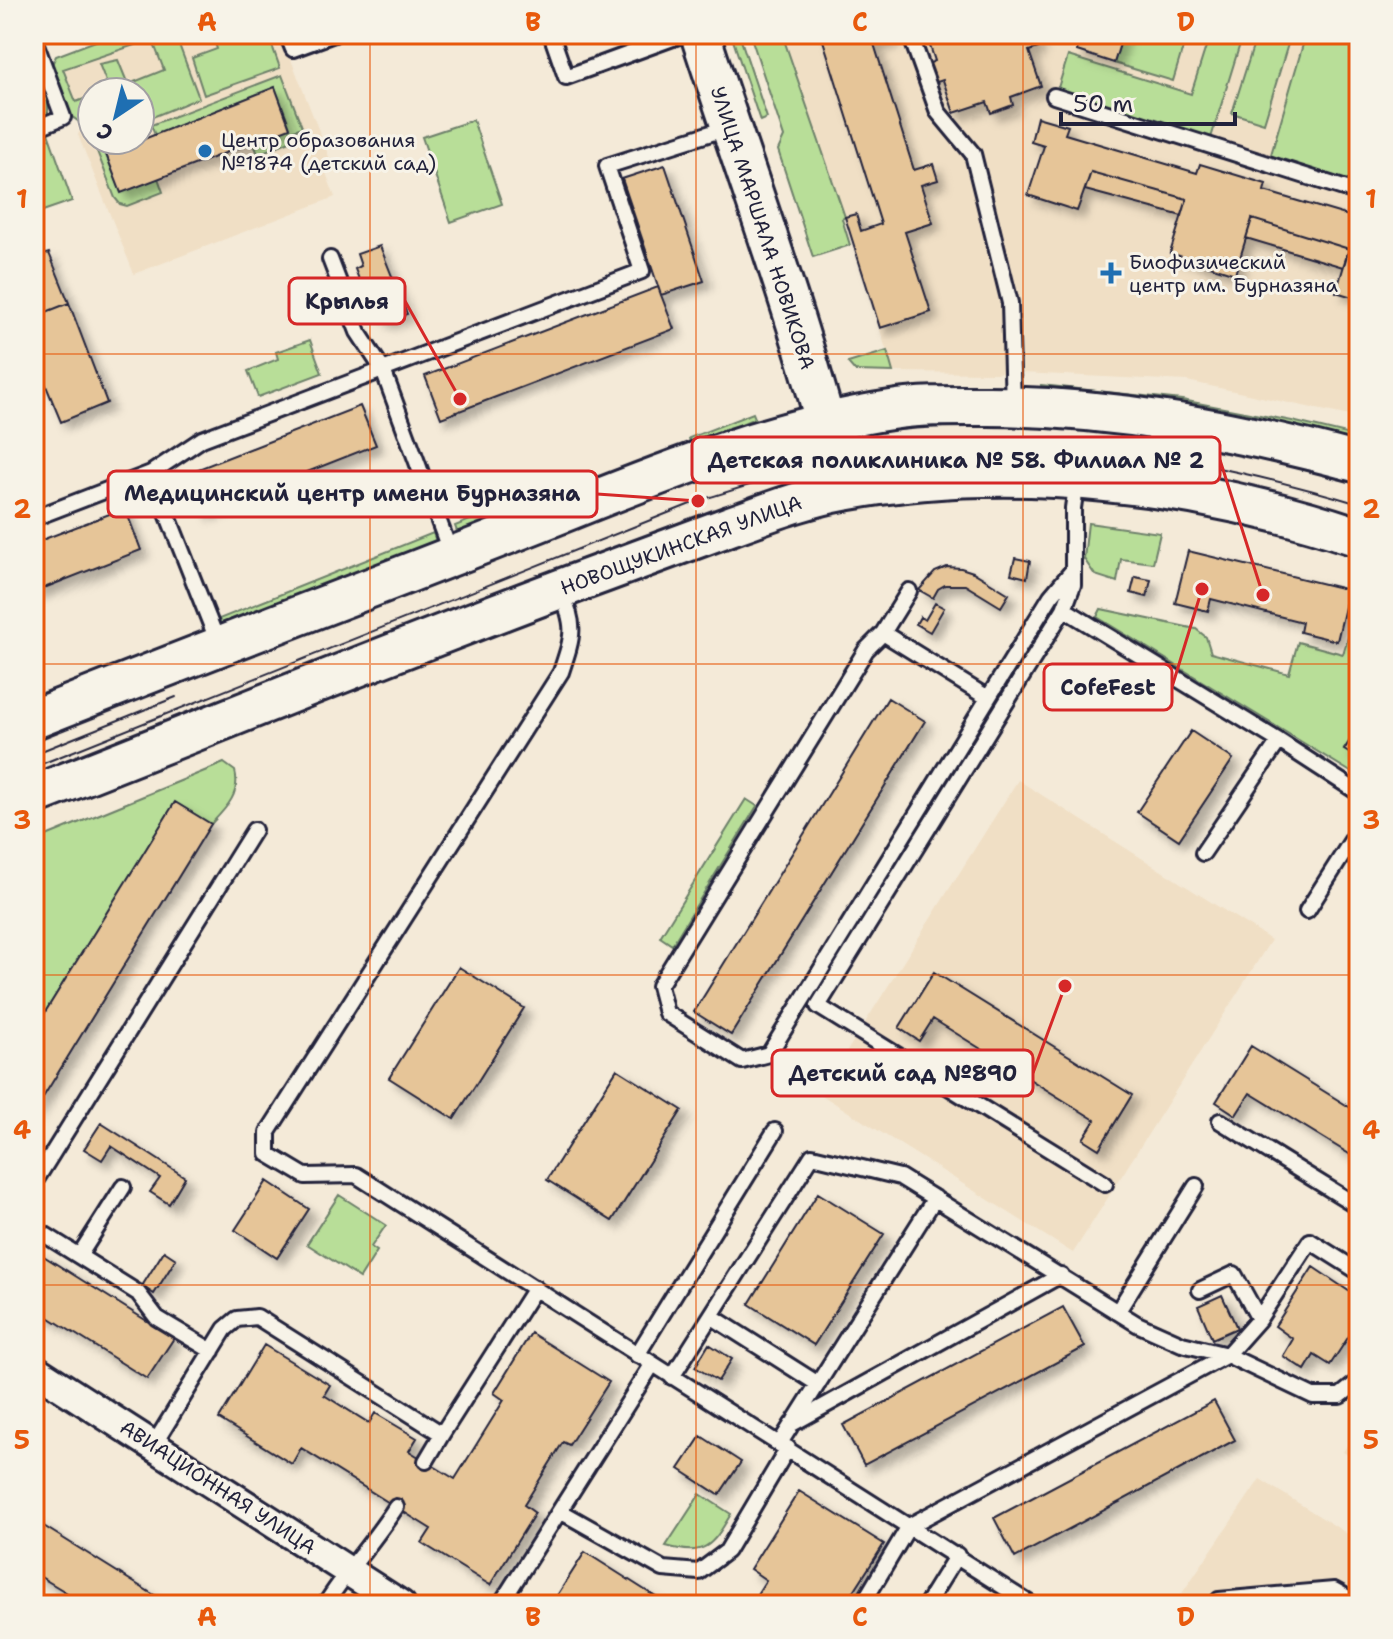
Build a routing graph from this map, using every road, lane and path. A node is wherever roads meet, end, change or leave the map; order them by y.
1 (287, 34) edge
2 (334, 34) edge
3 (551, 34) edge
4 (684, 34) edge
5 (700, 34) edge
6 (910, 34) edge
7 (34, 39) edge
8 (1054, 96) dead end
9 (730, 127) junction
10 (34, 129) edge
11 (1359, 193) edge
12 (330, 259) dead end
13 (383, 370) junction
14 (1013, 406) junction
15 (825, 423) junction
16 (1359, 463) edge
17 (151, 473) junction
18 (1077, 479) junction
19 (843, 491) junction
20 (34, 518) edge
21 (1359, 537) edge
22 (452, 556) junction
23 (1073, 570) junction
24 (560, 588) junction
25 (909, 591) dead end
26 (1064, 609) junction
27 (883, 633) junction
28 (219, 645) junction
29 (988, 698) junction
30 (34, 719) edge
31 (1279, 741) junction
32 (1359, 793) edge
33 (34, 795) edge
34 (1359, 829) edge
35 (254, 830) dead end
36 (1203, 853) dead end
37 (1307, 911) dead end
38 (1220, 1121) dead end
39 (775, 1131) dead end
40 (34, 1183) edge
41 (1105, 1184) dead end
42 (1196, 1186) dead end
43 (123, 1187) dead end
44 (935, 1198) junction
45 (1359, 1207) edge
46 (34, 1232) edge
47 (79, 1256) junction
48 (1359, 1272) edge
49 (1061, 1275) junction
50 (535, 1288) junction
51 (1200, 1290) dead end
52 (1118, 1311) junction
53 (711, 1316) junction
54 (1259, 1319) junction
55 (212, 1351) junction
56 (637, 1355) junction
57 (1227, 1355) junction
58 (652, 1365) junction
59 (34, 1369) edge
60 (672, 1377) junction
61 (1359, 1381) edge
62 (818, 1384) junction
63 (792, 1424) junction
64 (442, 1434) junction
65 (153, 1446) junction
66 (784, 1446) junction
67 (426, 1461) dead end
68 (396, 1507) dead end
69 (560, 1511) junction
70 (909, 1526) junction
71 (957, 1555) junction
72 (347, 1571) junction
73 (1359, 1604) edge
74 (325, 1605) edge
75 (401, 1605) edge
76 (500, 1605) edge
77 (862, 1605) edge
78 (926, 1605) edge
79 (1032, 1605) edge
80 (1215, 1605) edge

1 - 2 lane
3 - 4 lane
5 - 9 main road, УЛИЦА МАРШАЛА НОВИКОВА
6 - 14 lane
7 - 10 lane
8 - 11 lane
9 - 13 lane
9 - 15 main road, УЛИЦА МАРШАЛА НОВИКОВА
12 - 13 lane
13 - 17 lane
13 - 22 lane
14 - 15 main road
14 - 16 main road
15 - 19 main road, УЛИЦА МАРШАЛА НОВИКОВА
15 - 22 main road
17 - 20 lane
17 - 28 lane
18 - 19 main road, НОВОЩУКИНСКАЯ УЛИЦА
18 - 21 main road, НОВОЩУКИНСКАЯ УЛИЦА
18 - 23 lane
19 - 24 main road, НОВОЩУКИНСКАЯ УЛИЦА
22 - 28 main road
23 - 26 lane
23 - 29 lane
24 - 33 main road, НОВОЩУКИНСКАЯ УЛИЦА
24 - 50 lane
25 - 27 lane
26 - 31 lane
26 - 41 lane
27 - 29 lane
27 - 29 lane
28 - 30 main road
31 - 32 lane
31 - 36 lane
34 - 37 lane
35 - 40 lane
38 - 45 lane
39 - 56 lane
42 - 52 lane
43 - 47 lane
44 - 49 lane
44 - 53 lane
44 - 62 lane
46 - 47 lane
47 - 55 lane
48 - 54 lane
49 - 52 lane
49 - 63 lane
50 - 56 lane
50 - 64 lane
51 - 54 lane
52 - 57 lane
53 - 60 lane
53 - 62 lane
54 - 57 lane
55 - 64 lane
55 - 65 lane
56 - 58 lane
57 - 61 lane
57 - 70 lane
58 - 60 lane
58 - 69 lane
59 - 65 street, АВИАЦИОННАЯ УЛИЦА
60 - 66 lane
62 - 63 lane
63 - 66 lane
64 - 67 lane
65 - 72 street, АВИАЦИОННАЯ УЛИЦА
66 - 69 lane
66 - 70 lane
68 - 72 lane
69 - 76 lane
70 - 71 lane
70 - 77 lane
71 - 78 lane
71 - 79 lane
72 - 74 lane
72 - 75 street, АВИАЦИОННАЯ УЛИЦА
73 - 80 lane

